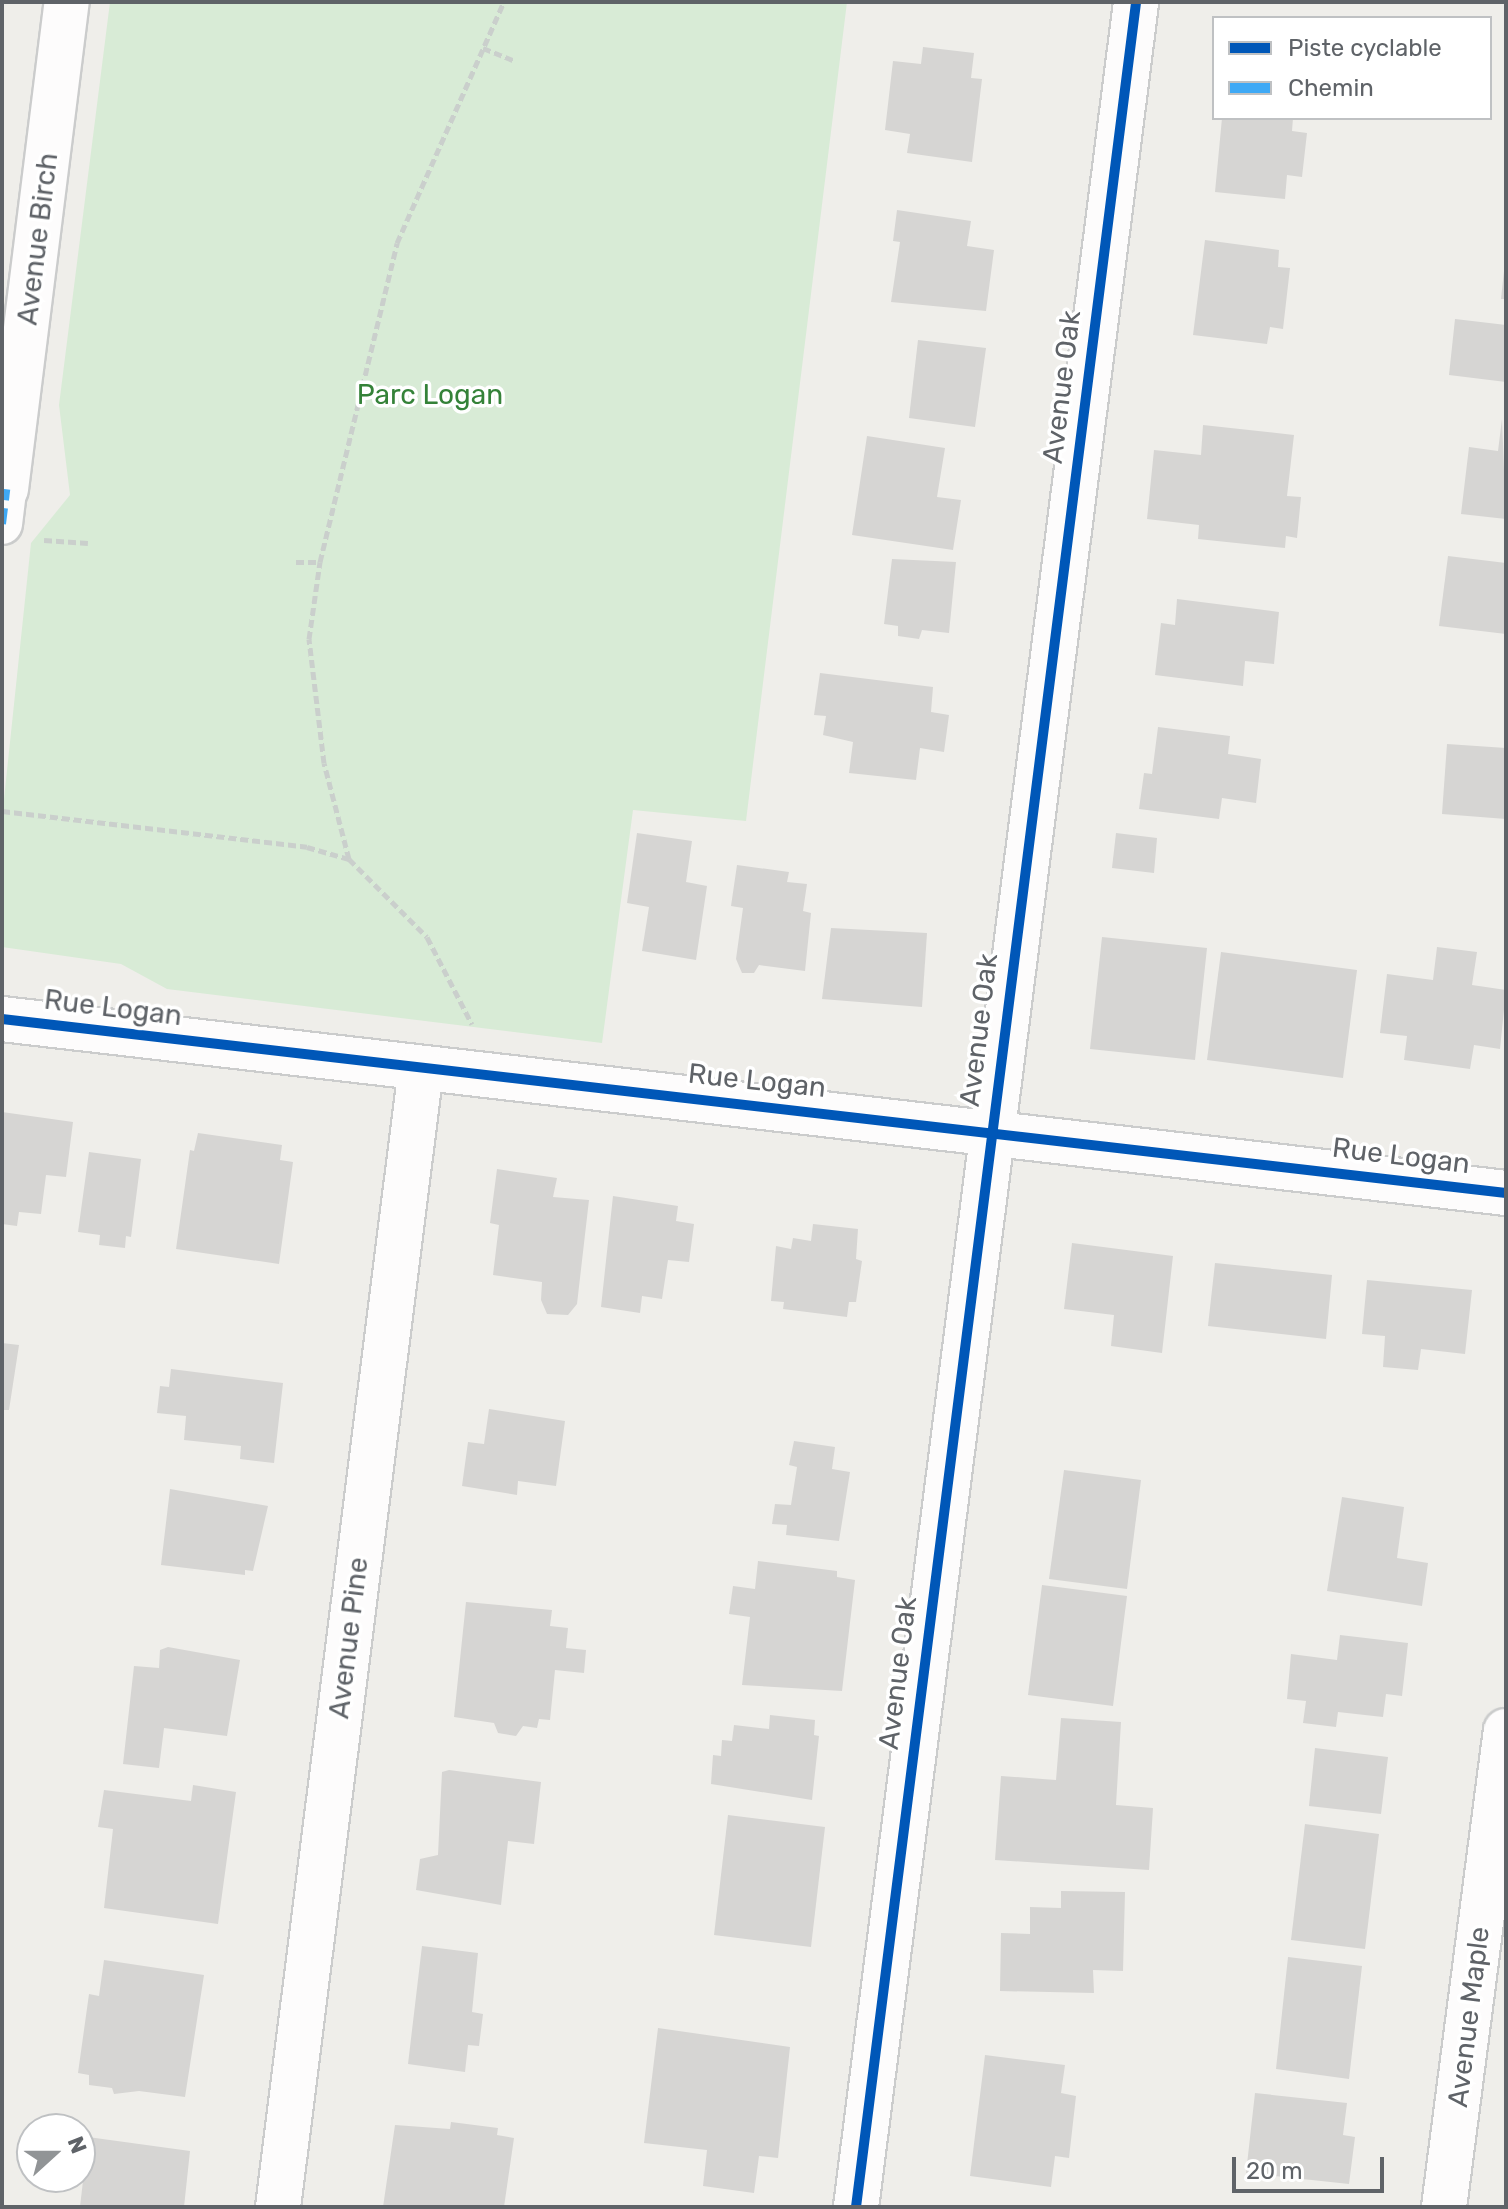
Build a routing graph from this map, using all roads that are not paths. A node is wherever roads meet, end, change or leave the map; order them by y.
1 (67, 2) edge
2 (1136, 2) edge
3 (15, 517) edge
4 (2, 1019) edge
5 (421, 1069) junction
6 (991, 1129) junction
7 (1506, 1193) edge
8 (1506, 1731) edge
9 (278, 2207) edge
10 (856, 2207) edge
11 (1444, 2207) edge

1 - 3 street, Avenue Birch
2 - 6 street, Avenue Oak
4 - 5 street, Rue Logan
5 - 6 street, Rue Logan
5 - 9 street, Avenue Pine
6 - 7 street, Rue Logan
6 - 10 street, Avenue Oak
8 - 11 street, Avenue Maple

